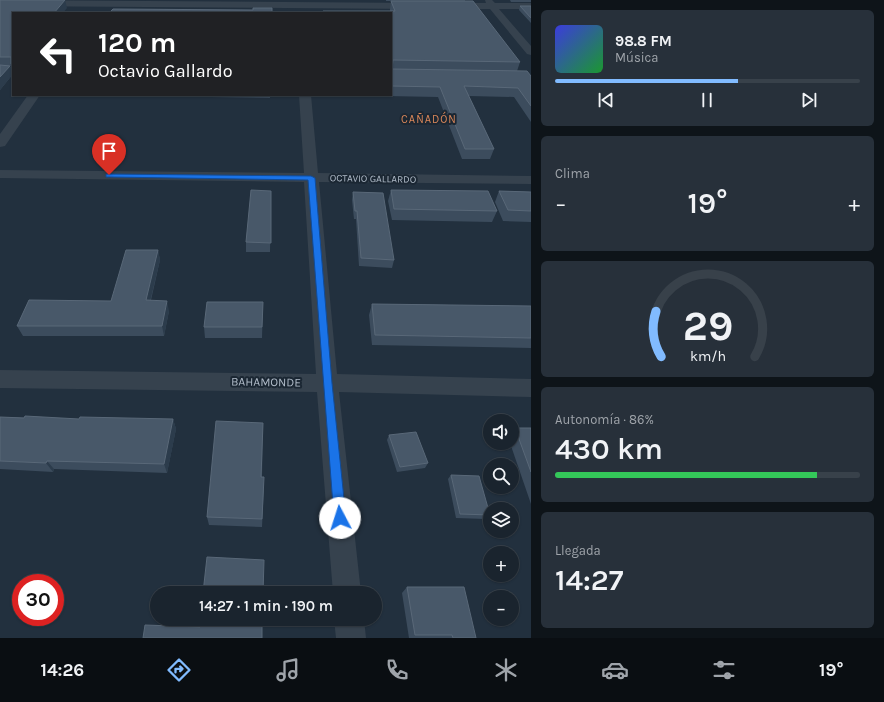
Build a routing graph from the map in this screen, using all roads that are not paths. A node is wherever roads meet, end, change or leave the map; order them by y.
1 (109, 2) edge
2 (0, 3) edge
3 (198, 5) edge
4 (96, 6) edge
5 (493, 6) edge
6 (531, 6) edge
7 (296, 7) edge
8 (0, 8) edge
9 (422, 8) edge
10 (442, 8) edge
11 (531, 11) edge
12 (531, 52) edge
13 (0, 70) edge
14 (12, 70) edge
15 (33, 96) edge
16 (305, 96) edge
17 (0, 142) edge
18 (0, 174) edge
19 (311, 178) junction
20 (531, 180) edge
21 (0, 379) edge
22 (327, 383) junction
23 (531, 388) edge
24 (346, 586) edge
25 (350, 626) edge
26 (351, 638) edge

1 - 3 street
1 - 4 street
2 - 4 street
3 - 4 street
3 - 7 street
4 - 8 street
5 - 6 street
5 - 10 street
5 - 11 street
5 - 12 street
7 - 9 street
13 - 14 street
15 - 17 street
16 - 19 street
18 - 19 street, OCTAVIO GALLARDO
19 - 20 street, OCTAVIO GALLARDO
19 - 22 street
21 - 22 street, BAHAMONDE
22 - 23 street, BAHAMONDE
22 - 24 street
25 - 26 street

